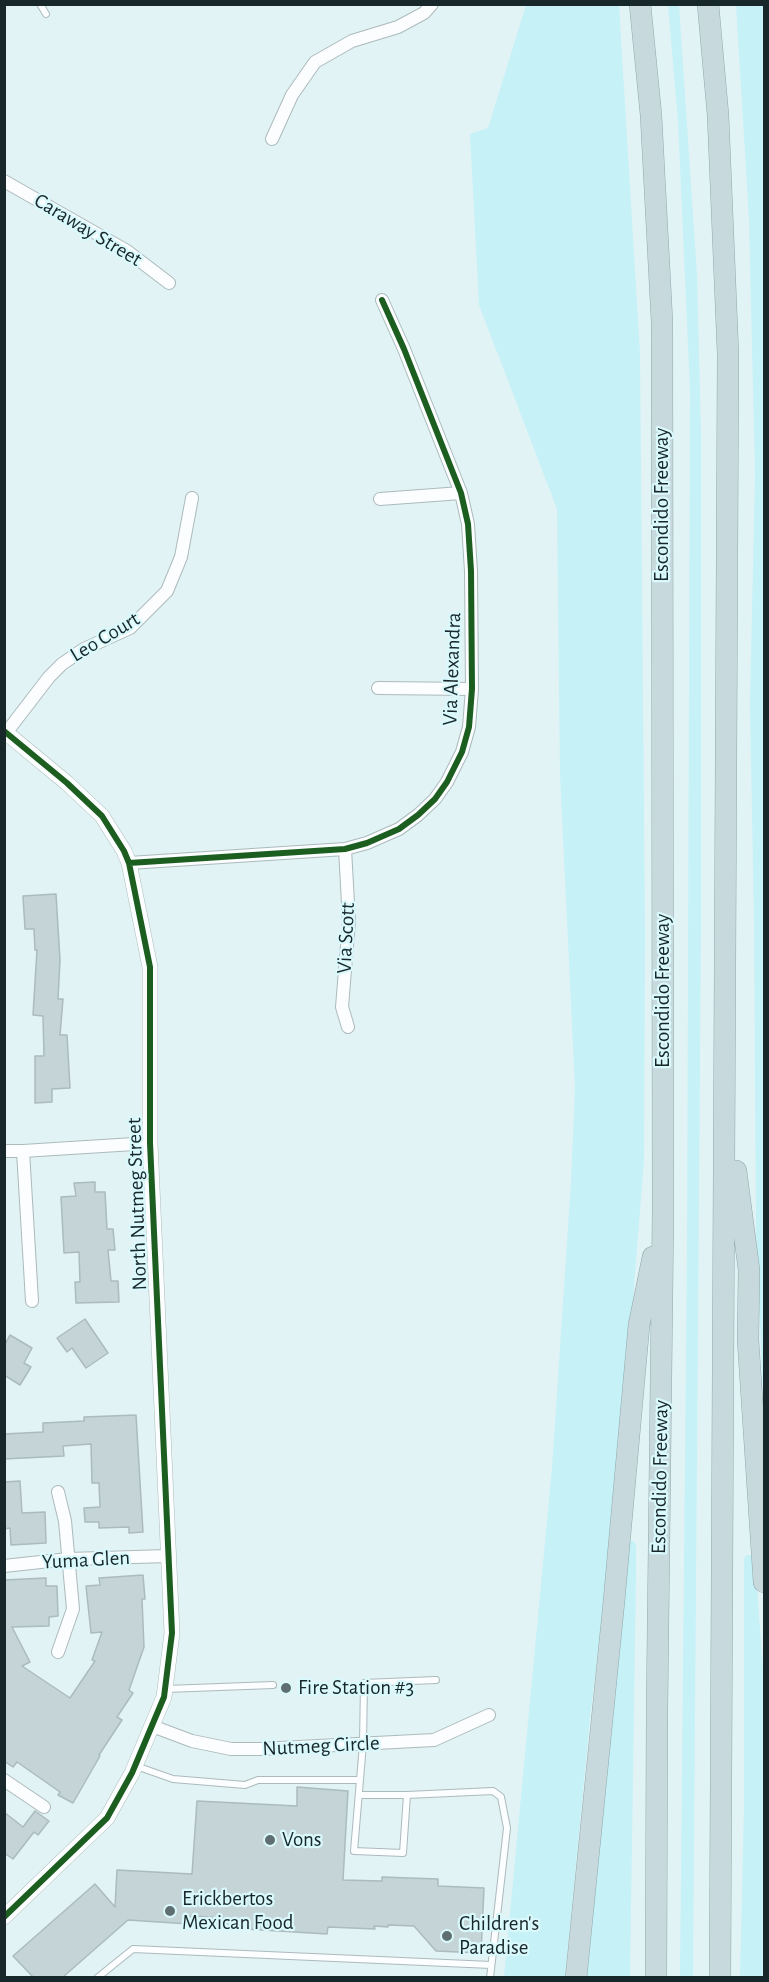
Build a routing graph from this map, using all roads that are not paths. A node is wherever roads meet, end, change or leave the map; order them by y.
1 (40, 4) edge
2 (432, 4) edge
3 (640, 4) edge
4 (708, 4) edge
5 (46, 14) dead end
6 (272, 139) dead end
7 (4, 181) edge
8 (169, 283) dead end
9 (382, 300) dead end
10 (461, 493) junction
11 (192, 498) dead end
12 (380, 499) dead end
13 (378, 688) dead end
14 (472, 689) junction
15 (5, 732) edge
16 (345, 849) junction
17 (129, 863) junction
18 (348, 1028) dead end
19 (725, 1099) junction
20 (150, 1143) junction
21 (4, 1151) edge
22 (23, 1151) junction
23 (663, 1212) junction
24 (32, 1301) dead end
25 (58, 1492) dead end
26 (168, 1556) junction
27 (68, 1559) junction
28 (4, 1566) edge
29 (765, 1582) edge
30 (58, 1652) dead end
31 (436, 1680) dead end
32 (273, 1685) dead end
33 (165, 1689) junction
34 (489, 1715) dead end
35 (152, 1726) junction
36 (363, 1744) junction
37 (135, 1766) junction
38 (360, 1779) junction
39 (4, 1780) edge
40 (359, 1795) junction
41 (407, 1795) junction
42 (44, 1807) dead end
43 (4, 1917) edge
44 (491, 1965) junction
45 (97, 1977) edge
46 (490, 1977) edge
47 (576, 1977) edge
48 (656, 1977) edge
49 (720, 1977) edge

1 - 5 lane
2 - 6 street
3 - 23 highway, Escondido Freeway
4 - 19 highway
7 - 8 street, Caraway Street
9 - 10 street, Via Alexandra
10 - 12 street
10 - 14 street, Via Alexandra
11 - 15 street, Leo Court
13 - 14 street
14 - 16 street, Via Alexandra
15 - 17 street, North Nutmeg Street
16 - 17 street, Via Alexandra
16 - 18 street, Via Scott
17 - 20 street, North Nutmeg Street
19 - 29 highway
19 - 49 highway
20 - 22 street
20 - 26 street, North Nutmeg Street
21 - 22 street
22 - 24 street
23 - 47 highway
23 - 48 highway, Escondido Freeway
25 - 27 street
26 - 27 street, Yuma Glen
26 - 33 street, North Nutmeg Street
27 - 28 street, Yuma Glen
27 - 30 street
31 - 36 lane
32 - 33 lane
33 - 35 street, North Nutmeg Street
34 - 36 street, Nutmeg Circle
35 - 36 street, Nutmeg Circle
35 - 37 street, North Nutmeg Street
36 - 38 lane
37 - 38 lane
37 - 43 street, North Nutmeg Street
38 - 40 lane
39 - 42 street
40 - 41 lane
40 - 41 lane
41 - 44 lane
44 - 45 lane
44 - 46 lane

